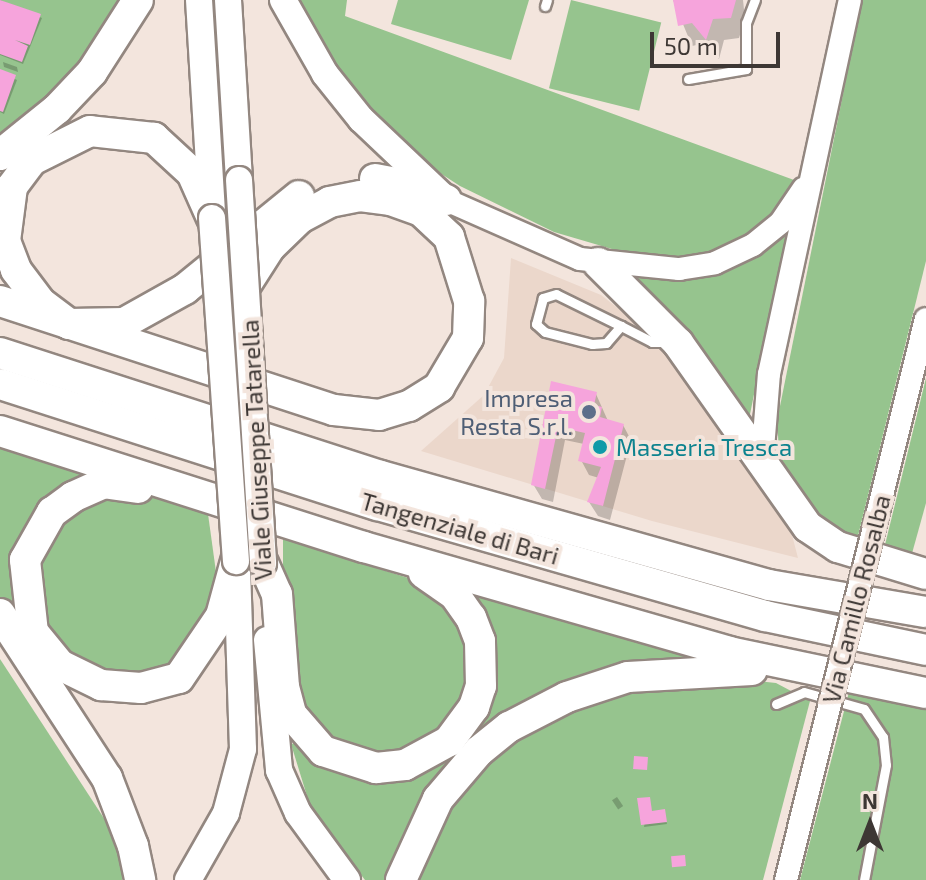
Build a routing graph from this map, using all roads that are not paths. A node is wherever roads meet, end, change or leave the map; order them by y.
1 (138, 0) edge
2 (199, 0) edge
3 (228, 0) edge
4 (283, 0) edge
5 (755, 0) edge
6 (850, 0) edge
7 (688, 79) dead end
8 (0, 155) edge
9 (810, 178) junction
10 (446, 200) junction
11 (212, 218) junction
12 (598, 263) junction
13 (247, 283) junction
14 (0, 301) edge
15 (926, 319) edge
16 (69, 324) junction
17 (621, 326) junction
18 (678, 343) junction
19 (0, 353) edge
20 (0, 384) edge
21 (0, 431) edge
22 (762, 462) junction
23 (207, 498) junction
24 (364, 547) junction
25 (250, 562) junction
26 (922, 571) edge
27 (926, 612) edge
28 (0, 614) edge
29 (926, 650) edge
30 (807, 671) junction
31 (923, 694) edge
32 (776, 704) dead end
33 (140, 880) edge
34 (188, 880) edge
35 (347, 880) edge
36 (401, 880) edge
37 (786, 880) edge
38 (864, 880) edge

1 - 8 highway
2 - 11 main road, Viale Giuseppe Tatarella
3 - 13 main road, Viale Giuseppe Tatarella, bridge
4 - 10 main road
5 - 7 lane
6 - 9 street
9 - 12 street
9 - 22 street
10 - 12 street
10 - 16 highway
11 - 16 highway
11 - 25 main road, Viale Giuseppe Tatarella, bridge
12 - 18 highway
13 - 16 highway
13 - 25 main road, Viale Giuseppe Tatarella, bridge
14 - 16 highway
15 - 37 street, Via Camillo Rosalba, bridge
17 - 17 lane
17 - 18 lane
18 - 22 highway
19 - 27 highway, Tangenziale di Bari
20 - 29 highway, Tangenziale di Bari
21 - 23 highway
22 - 26 highway
23 - 24 highway
23 - 25 highway
24 - 25 highway
24 - 30 highway
25 - 34 main road, Viale Giuseppe Tatarella
25 - 35 main road, Viale Giuseppe Tatarella
28 - 33 highway
30 - 31 highway
30 - 36 highway
32 - 38 lane

